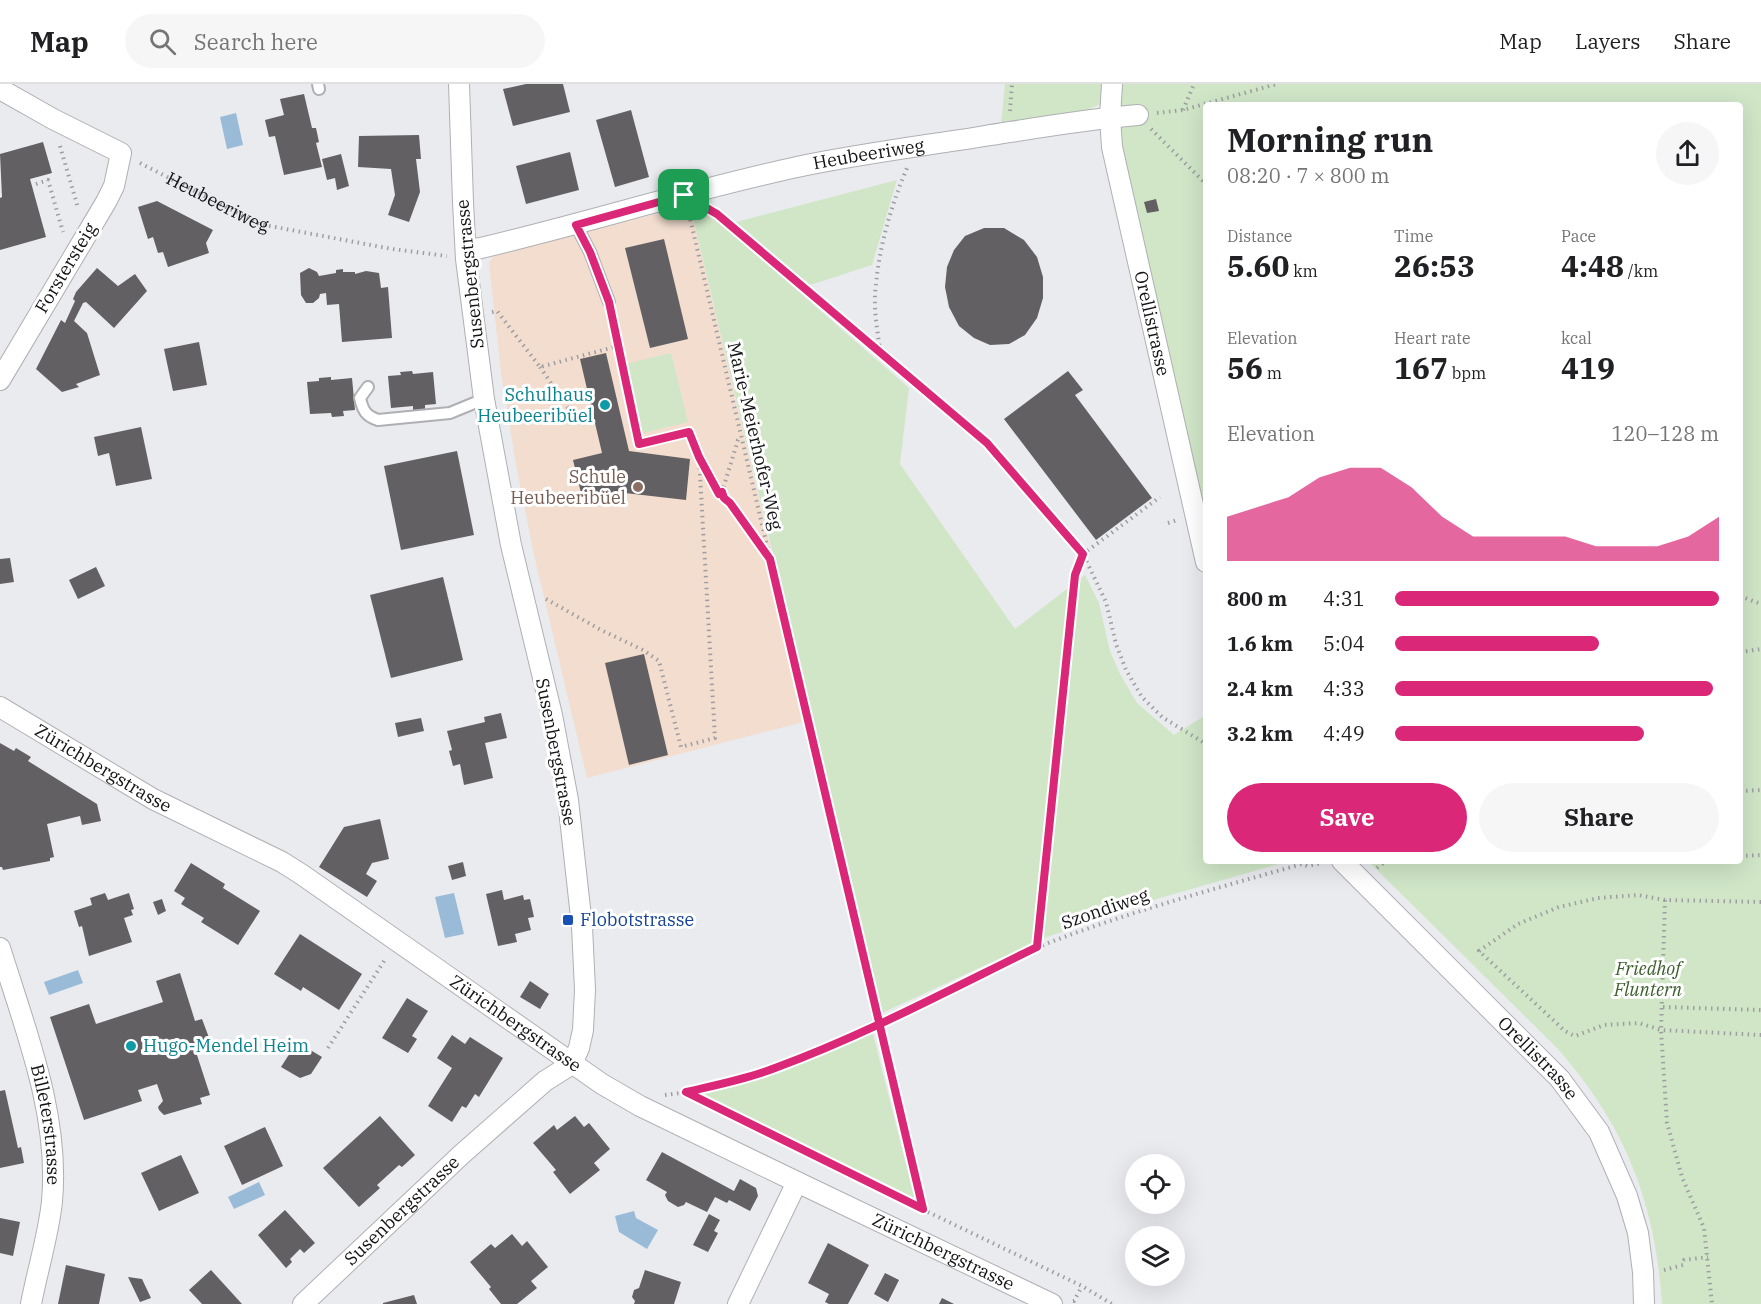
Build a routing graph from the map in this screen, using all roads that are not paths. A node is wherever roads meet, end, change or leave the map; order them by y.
1 (459, 84) edge
2 (1112, 84) edge
3 (0, 89) edge
4 (1138, 116) road end
5 (1110, 117) junction
6 (576, 225) junction
7 (460, 253) junction
8 (609, 302) road end
9 (0, 380) edge
10 (368, 387) dead end
11 (483, 399) junction
12 (1203, 549) edge
13 (0, 707) edge
14 (1335, 864) edge
15 (0, 948) edge
16 (572, 1064) junction
17 (797, 1182) junction
18 (31, 1304) edge
19 (303, 1304) edge
20 (738, 1304) edge
21 (1052, 1304) edge
22 (1644, 1304) edge

1 - 7 street, Susenbergstrasse
2 - 5 street, Orellistrasse
3 - 9 street, Forstersteig
4 - 5 street, Heubeeriweg
5 - 6 street, Heubeeriweg
5 - 12 street, Orellistrasse
6 - 7 street, Heubeeriweg
6 - 8 lane
7 - 11 street, Susenbergstrasse
10 - 11 lane
11 - 16 street, Susenbergstrasse
13 - 16 street, Zürichbergstrasse
14 - 22 street, Orellistrasse
15 - 18 street, Billeterstrasse
16 - 17 street, Zürichbergstrasse
16 - 19 street, Susenbergstrasse
17 - 20 street
17 - 21 street, Zürichbergstrasse

